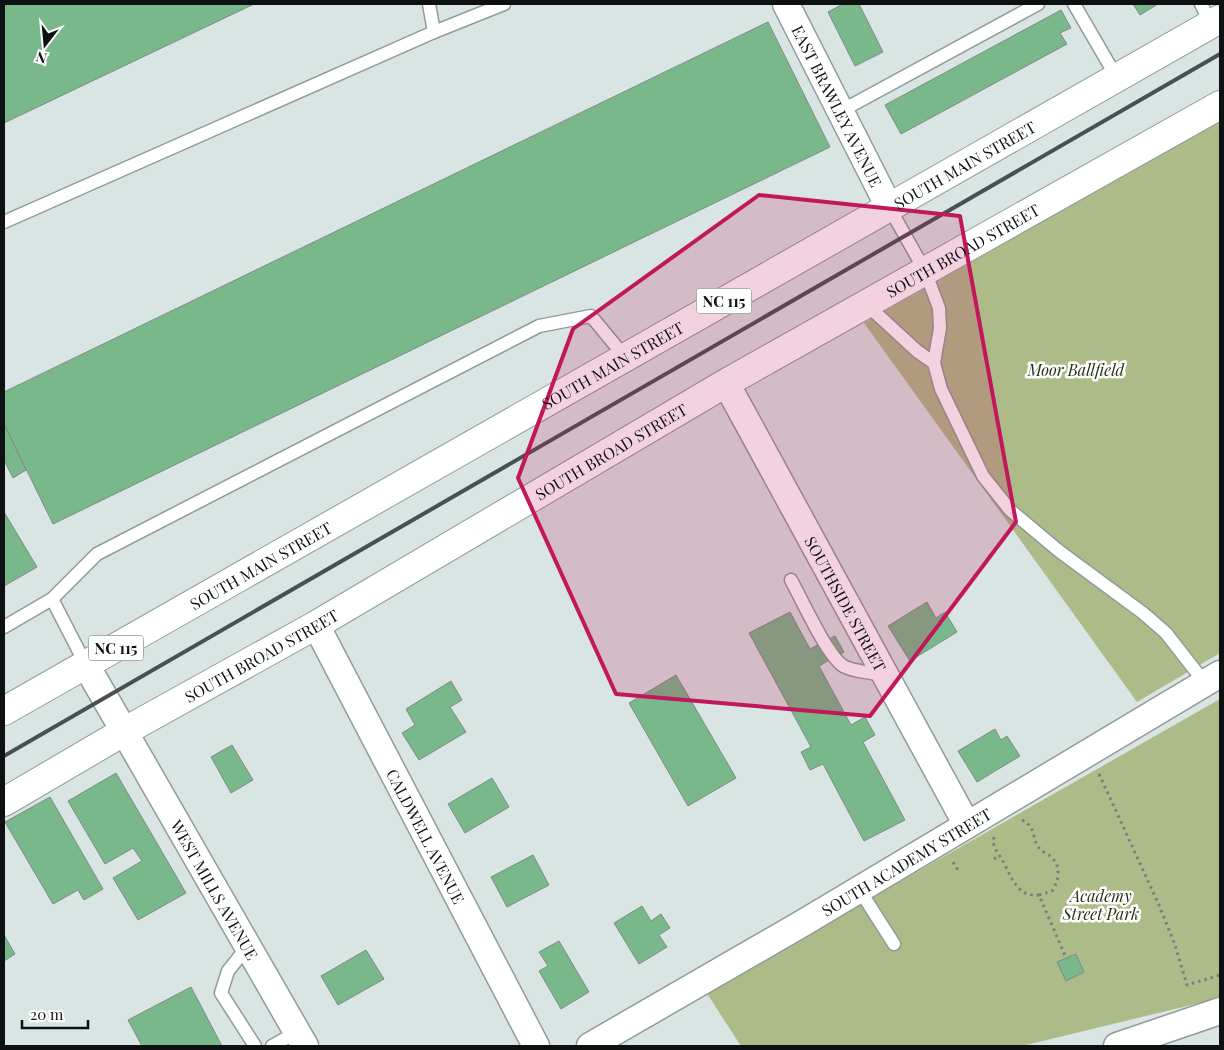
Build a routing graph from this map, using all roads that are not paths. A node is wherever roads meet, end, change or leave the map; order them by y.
1 (429, 4) edge
2 (504, 4) edge
3 (786, 4) edge
4 (1038, 4) edge
5 (1074, 4) edge
6 (1211, 16) edge
7 (434, 32) junction
8 (1117, 78) junction
9 (1220, 105) edge
10 (841, 111) junction
11 (889, 207) junction
12 (4, 222) edge
13 (925, 271) junction
14 (866, 304) junction
15 (625, 357) junction
16 (934, 364) junction
17 (726, 383) junction
18 (791, 580) dead end
19 (52, 599) junction
20 (316, 625) junction
21 (4, 627) edge
22 (86, 665) junction
23 (886, 676) junction
24 (1213, 678) edge
25 (4, 711) edge
26 (125, 731) junction
27 (4, 802) edge
28 (967, 825) junction
29 (860, 889) junction
30 (894, 944) dead end
31 (248, 946) junction
32 (1220, 1011) edge
33 (301, 1039) edge
34 (255, 1046) edge
35 (272, 1046) edge
36 (536, 1046) edge
37 (590, 1046) edge
38 (1117, 1046) edge

1 - 7 lane
2 - 7 lane
3 - 10 street, EAST BRAWLEY AVENUE
4 - 10 lane
5 - 8 lane
6 - 8 street, SOUTH MAIN STREET / NC 115
7 - 12 lane
8 - 11 street, SOUTH MAIN STREET / NC 115
9 - 13 street, SOUTH BROAD STREET
10 - 11 street, EAST BRAWLEY AVENUE
11 - 13 lane
11 - 15 street, SOUTH MAIN STREET / NC 115
13 - 14 street, SOUTH BROAD STREET
13 - 16 lane
14 - 16 lane
14 - 17 street, SOUTH BROAD STREET
15 - 19 lane
15 - 22 street, SOUTH MAIN STREET / NC 115
16 - 24 lane
17 - 20 street, SOUTH BROAD STREET
17 - 23 street, SOUTHSIDE STREET
18 - 23 lane
19 - 21 lane
19 - 22 lane
20 - 26 street, SOUTH BROAD STREET
20 - 36 street, CALDWELL AVENUE
22 - 25 street, SOUTH MAIN STREET / NC 115
22 - 26 street, WEST MILLS AVENUE
23 - 28 street, SOUTHSIDE STREET
24 - 28 street, SOUTH ACADEMY STREET
26 - 27 street, SOUTH BROAD STREET
26 - 31 street, WEST MILLS AVENUE
28 - 29 street, SOUTH ACADEMY STREET
29 - 30 lane
29 - 37 street, SOUTH ACADEMY STREET
31 - 33 street, WEST MILLS AVENUE
31 - 34 lane
32 - 38 street
33 - 35 lane

